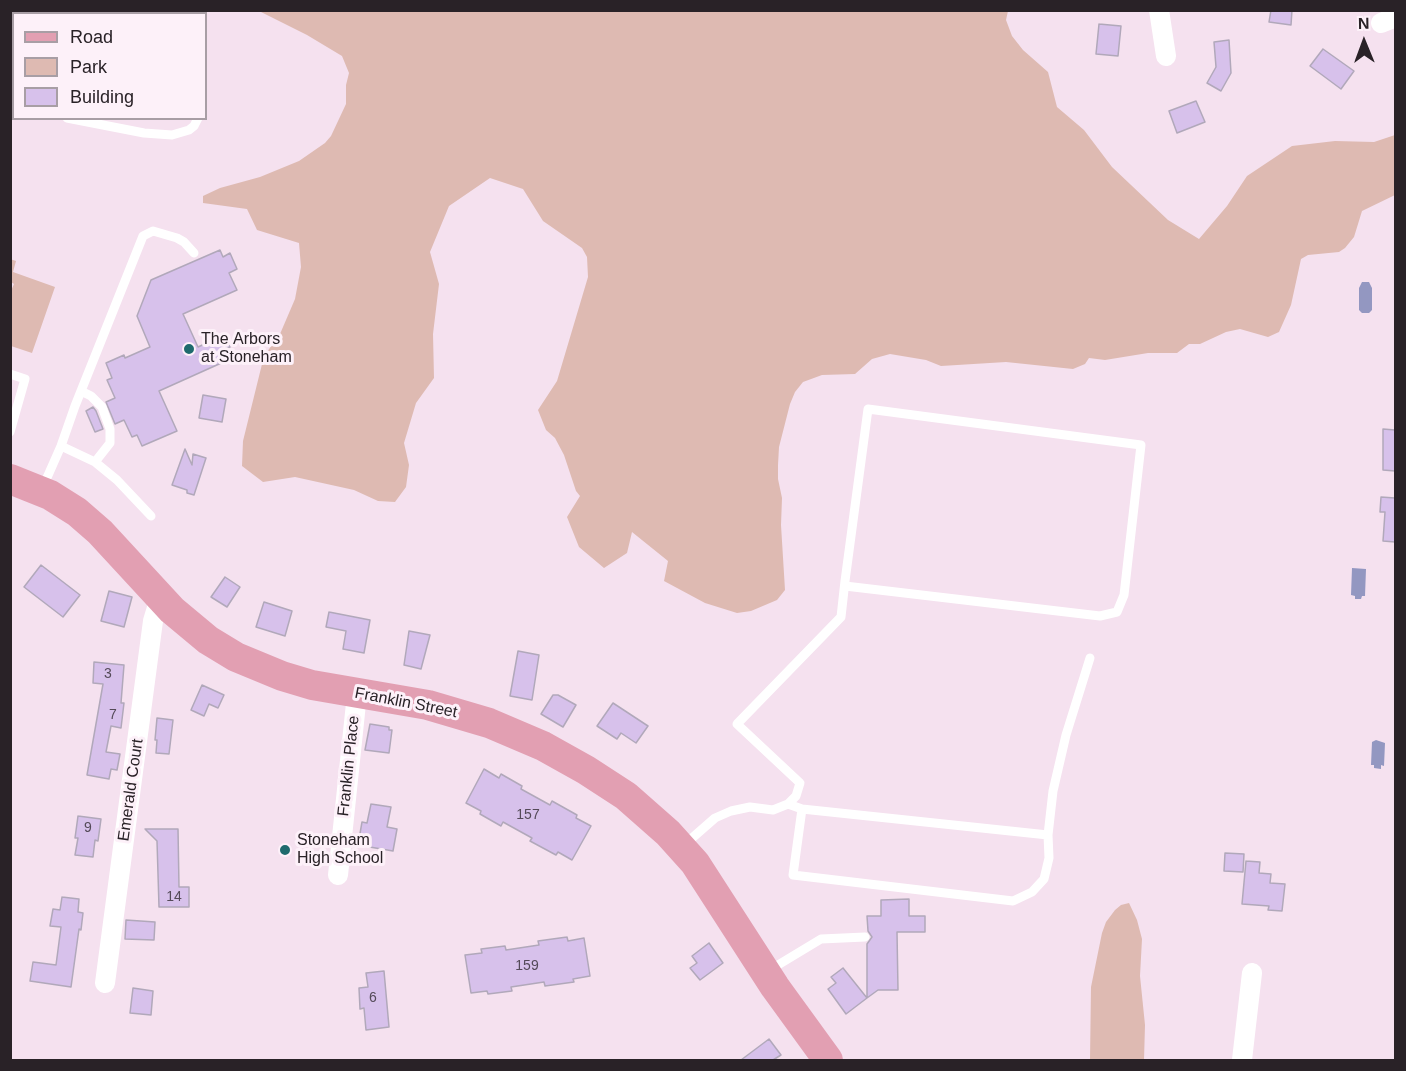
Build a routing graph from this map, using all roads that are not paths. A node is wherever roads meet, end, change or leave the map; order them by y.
1 (1159, 10) edge
2 (1166, 56) dead end
3 (77, 120) edge
4 (197, 120) edge
5 (194, 253) dead end
6 (10, 374) edge
7 (81, 391) junction
8 (11, 425) edge
9 (61, 446) junction
10 (95, 462) junction
11 (10, 479) edge
12 (41, 491) junction
13 (151, 516) dead end
14 (845, 586) junction
15 (160, 598) junction
16 (1090, 658) dead end
17 (357, 694) junction
18 (788, 804) junction
19 (802, 809) junction
20 (1048, 835) junction
21 (682, 848) junction
22 (338, 875) dead end
23 (865, 937) dead end
24 (766, 972) junction
25 (1252, 973) dead end
26 (105, 983) dead end
27 (828, 1060) edge
28 (1242, 1060) edge

1 - 2 street
3 - 4 lane
5 - 7 lane
6 - 8 lane
7 - 9 lane
7 - 10 lane
9 - 10 lane
9 - 12 lane
10 - 13 lane
11 - 12 main road, Franklin Street
12 - 15 main road, Franklin Street
14 - 14 lane
14 - 18 lane
15 - 17 main road, Franklin Street
15 - 26 street, Emerald Court
16 - 20 lane
17 - 21 main road, Franklin Street
17 - 22 street, Franklin Place
18 - 19 lane
18 - 21 lane
19 - 20 lane
19 - 20 lane
21 - 24 main road, Franklin Street
23 - 24 lane
24 - 27 main road, Franklin Street
25 - 28 street

